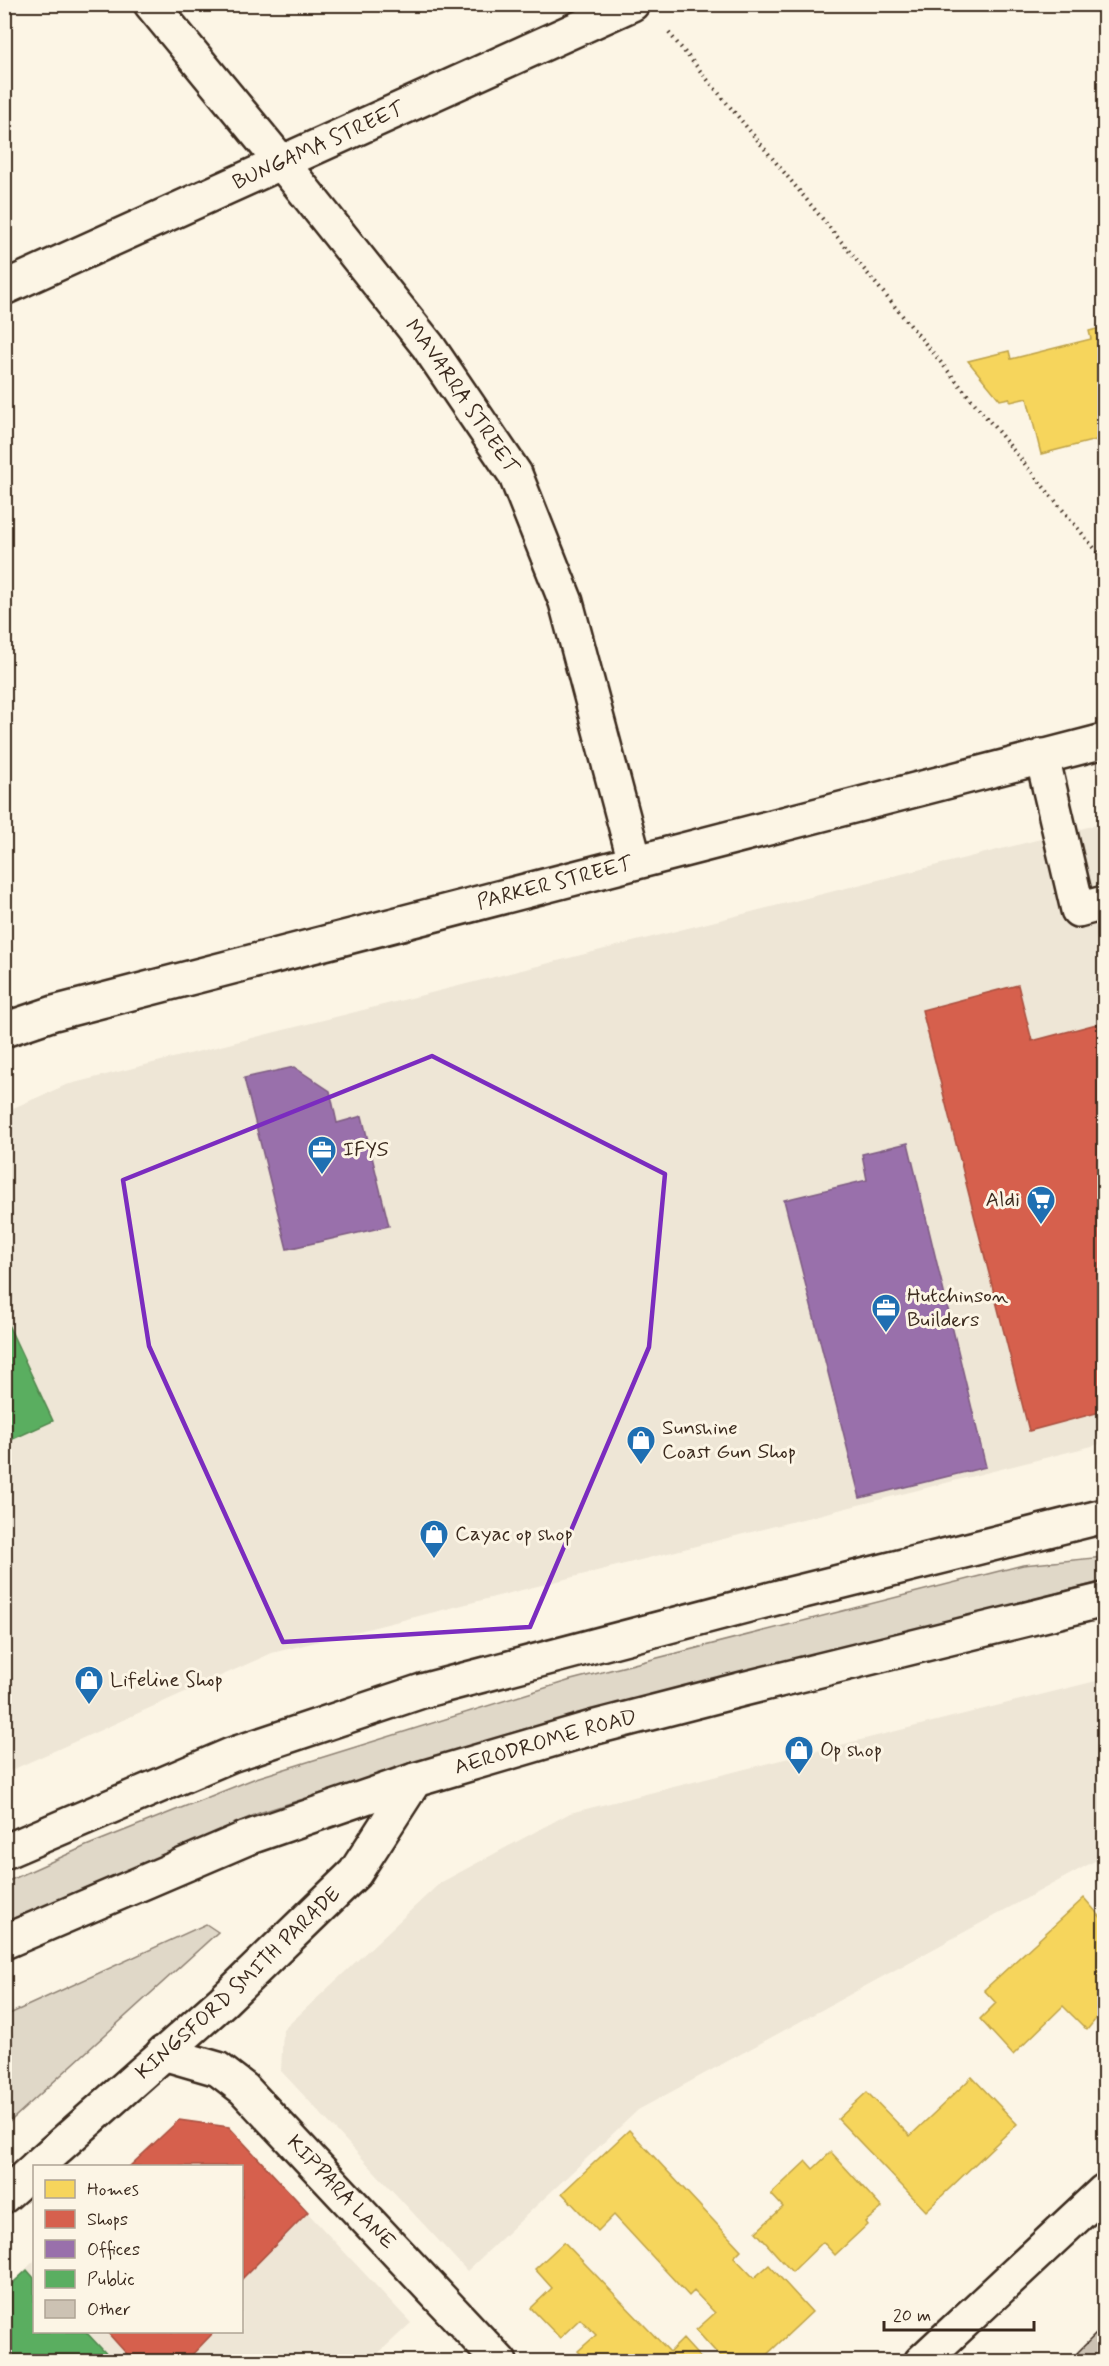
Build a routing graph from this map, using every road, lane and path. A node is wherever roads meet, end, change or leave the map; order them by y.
1 (151, 4) edge
2 (632, 4) edge
3 (669, 33) dead end
4 (282, 164) junction
5 (4, 288) edge
6 (1104, 560) edge
7 (1104, 741) edge
8 (1042, 756) junction
9 (635, 862) junction
10 (1104, 903) edge
11 (4, 1030) edge
12 (1104, 1516) edge
13 (1104, 1600) edge
14 (415, 1780) junction
15 (4, 1852) edge
16 (4, 1942) edge
17 (163, 2053) junction
18 (39, 2165) edge
19 (33, 2171) edge
20 (1104, 2191) edge
21 (4, 2196) edge
22 (500, 2361) edge
23 (921, 2361) edge

1 - 4 street, MAVARRA STREET
2 - 4 street, BUNGAMA STREET
3 - 6 path
4 - 5 street, BUNGAMA STREET
4 - 9 street, MAVARRA STREET
7 - 8 street, PARKER STREET
8 - 9 street, PARKER STREET
8 - 10 street
9 - 11 street, PARKER STREET
12 - 15 street
13 - 14 street, AERODROME ROAD
14 - 16 street, AERODROME ROAD
14 - 17 street, KINGSFORD SMITH PARADE
17 - 18 street, KINGSFORD SMITH PARADE
17 - 22 street, KIPPARA LANE
19 - 21 street, KINGSFORD SMITH PARADE
20 - 23 street

